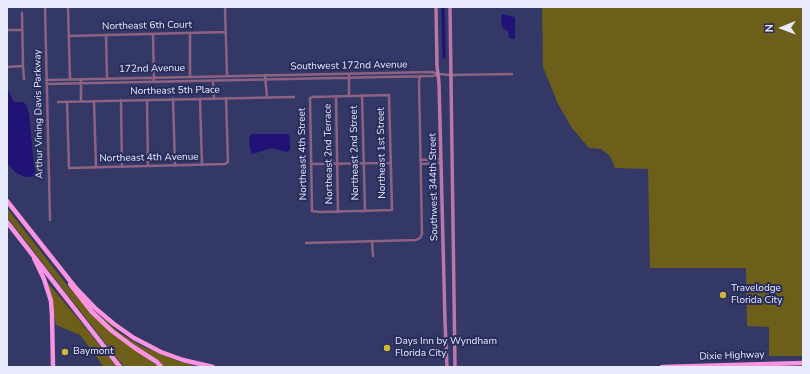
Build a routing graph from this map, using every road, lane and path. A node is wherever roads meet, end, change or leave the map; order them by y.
1 (45, 7) edge
2 (68, 7) edge
3 (225, 7) edge
4 (436, 7) edge
5 (450, 7) edge
6 (22, 13) dead end
7 (7, 30) edge
8 (22, 30) junction
9 (226, 32) junction
10 (190, 33) junction
11 (153, 34) junction
12 (106, 35) junction
13 (69, 36) junction
14 (7, 66) edge
15 (23, 66) junction
16 (349, 74) junction
17 (438, 74) junction
18 (512, 74) dead end
19 (259, 75) joint
20 (265, 75) junction
21 (190, 76) junction
22 (227, 76) junction
23 (420, 76) junction
24 (450, 76) junction
25 (154, 77) junction
26 (24, 78) dead end
27 (107, 78) junction
28 (349, 78) junction
29 (70, 79) junction
30 (81, 79) junction
31 (46, 80) junction
32 (259, 80) joint
33 (266, 80) junction
34 (213, 81) junction
35 (154, 82) junction
36 (47, 84) junction
37 (81, 84) junction
38 (362, 95) junction
39 (336, 96) junction
40 (349, 96) junction
41 (267, 97) junction
42 (294, 97) dead end
43 (214, 98) junction
44 (226, 98) junction
45 (173, 99) junction
46 (200, 99) junction
47 (121, 100) junction
48 (147, 100) junction
49 (81, 101) junction
50 (94, 101) junction
51 (58, 102) dead end
52 (67, 102) junction
53 (420, 160) junction
54 (441, 161) junction
55 (364, 163) junction
56 (390, 163) junction
57 (311, 164) junction
58 (337, 164) junction
59 (420, 164) junction
60 (202, 165) junction
61 (148, 166) junction
62 (175, 166) junction
63 (96, 167) junction
64 (122, 167) junction
65 (7, 201) edge
66 (365, 211) junction
67 (338, 212) junction
68 (50, 220) dead end
69 (7, 222) edge
70 (372, 241) junction
71 (306, 243) dead end
72 (443, 250) junction
73 (452, 252) junction
74 (32, 253) junction
75 (443, 255) junction
76 (373, 256) dead end
77 (64, 273) junction
78 (803, 363) edge
79 (53, 366) edge
80 (743, 366) edge
81 (120, 367) edge
82 (161, 367) edge
83 (213, 367) edge
84 (447, 367) edge
85 (455, 367) edge
86 (662, 367) edge

1 - 31 street, Arthur Vining Davis Parkway
2 - 13 street
3 - 9 street
4 - 17 main road, Southwest 344th Street
5 - 24 main road, Southwest 344th Street
6 - 8 street
7 - 8 street
8 - 15 street
9 - 10 street, Northeast 6th Court
9 - 22 street
10 - 11 street, Northeast 6th Court
10 - 21 street
11 - 12 street, Northeast 6th Court
11 - 25 street
12 - 13 street, Northeast 6th Court
12 - 27 street
13 - 29 street
14 - 15 street
15 - 26 street
16 - 17 street, Southwest 172nd Avenue
16 - 20 street, Southwest 172nd Avenue
16 - 28 street
17 - 23 street, Southwest 172nd Avenue
17 - 24 street, Southwest 172nd Avenue
17 - 54 main road, Southwest 344th Street
18 - 24 street, Southwest 172nd Avenue
19 - 20 street, Southwest 172nd Avenue
19 - 22 street, 172nd Avenue
20 - 33 street
21 - 22 street, 172nd Avenue
21 - 25 street, 172nd Avenue
23 - 28 street, Southwest 172nd Avenue
23 - 53 street
24 - 73 main road, Southwest 344th Street
25 - 27 street, 172nd Avenue
25 - 35 street
27 - 30 street, 172nd Avenue
28 - 33 street, Southwest 172nd Avenue
28 - 40 street
29 - 30 street, 172nd Avenue
29 - 31 street, 172nd Avenue
30 - 37 street
31 - 36 street, Arthur Vining Davis Parkway
32 - 33 street, Southwest 172nd Avenue
32 - 34 street, 172nd Avenue
33 - 41 street
34 - 35 street, 172nd Avenue
34 - 43 street
35 - 37 street, 172nd Avenue
36 - 37 street, 172nd Avenue
36 - 68 street, Arthur Vining Davis Parkway
37 - 49 street
38 - 40 street
38 - 55 street, Northeast 2nd Street
38 - 56 street, Northeast 1st Street
39 - 40 street
39 - 57 street, Northeast 4th Street
39 - 58 street, Northeast 2nd Terrace
41 - 42 street, Northeast 5th Place
41 - 44 street, Northeast 5th Place
43 - 44 street, Northeast 5th Place
43 - 46 street, Northeast 5th Place
44 - 60 street, Northeast 4th Avenue
45 - 46 street, Northeast 5th Place
45 - 48 street, Northeast 5th Place
45 - 62 street
46 - 60 street
47 - 48 street, Northeast 5th Place
47 - 50 street, Northeast 5th Place
47 - 64 street
48 - 61 street
49 - 50 street, Northeast 5th Place
49 - 52 street, Northeast 5th Place
50 - 63 street
51 - 52 street, Northeast 5th Place
52 - 63 street, Northeast 4th Avenue
53 - 54 street
53 - 59 street
54 - 59 street
54 - 72 main road, Southwest 344th Street
55 - 56 street
55 - 58 street
55 - 66 street, Northeast 2nd Street
56 - 66 street, Northeast 1st Street
57 - 58 street
57 - 67 street, Northeast 4th Street
58 - 67 street, Northeast 2nd Terrace
59 - 70 street
60 - 62 street, Northeast 4th Avenue
61 - 62 street, Northeast 4th Avenue
61 - 64 street, Northeast 4th Avenue
63 - 64 street, Northeast 4th Avenue
65 - 77 highway
66 - 67 street
69 - 74 highway
70 - 71 street
70 - 76 street
72 - 73 main road
72 - 75 main road, Southwest 344th Street
73 - 75 main road
73 - 85 main road, Southwest 344th Street
74 - 79 highway
74 - 81 highway
75 - 84 main road, Southwest 344th Street
77 - 82 highway
77 - 83 highway
78 - 80 highway, Dixie Highway
80 - 86 highway, Dixie Highway

